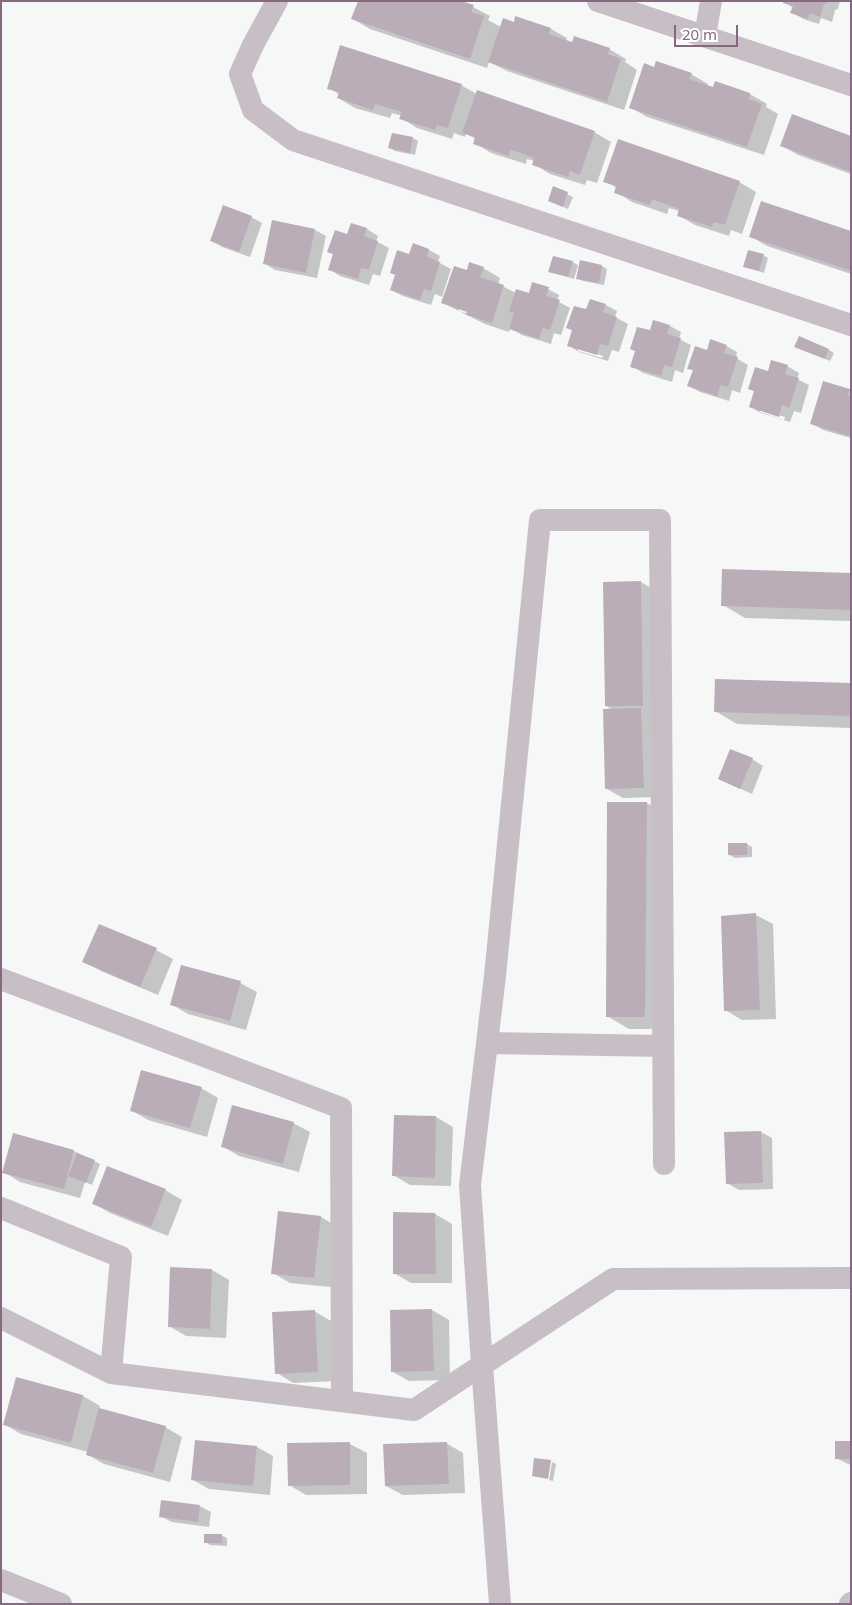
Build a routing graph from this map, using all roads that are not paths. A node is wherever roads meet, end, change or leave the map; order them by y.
1 (277, 1) edge
2 (598, 1) edge
3 (712, 1) edge
4 (704, 36) junction
5 (851, 85) edge
6 (851, 325) edge
7 (1, 979) edge
8 (488, 1044) junction
9 (663, 1046) junction
10 (664, 1164) dead end
11 (1, 1208) edge
12 (851, 1278) edge
13 (1, 1318) edge
14 (482, 1365) junction
15 (112, 1373) junction
16 (342, 1401) junction
17 (1, 1580) edge
18 (61, 1604) edge
19 (500, 1604) edge

1 - 6 street
2 - 4 street
3 - 4 street
4 - 5 street
7 - 16 street
8 - 9 street
8 - 9 street
8 - 14 street
9 - 10 street
11 - 15 street
12 - 14 street
13 - 15 street
14 - 16 street
14 - 19 street
15 - 16 street
17 - 18 street

